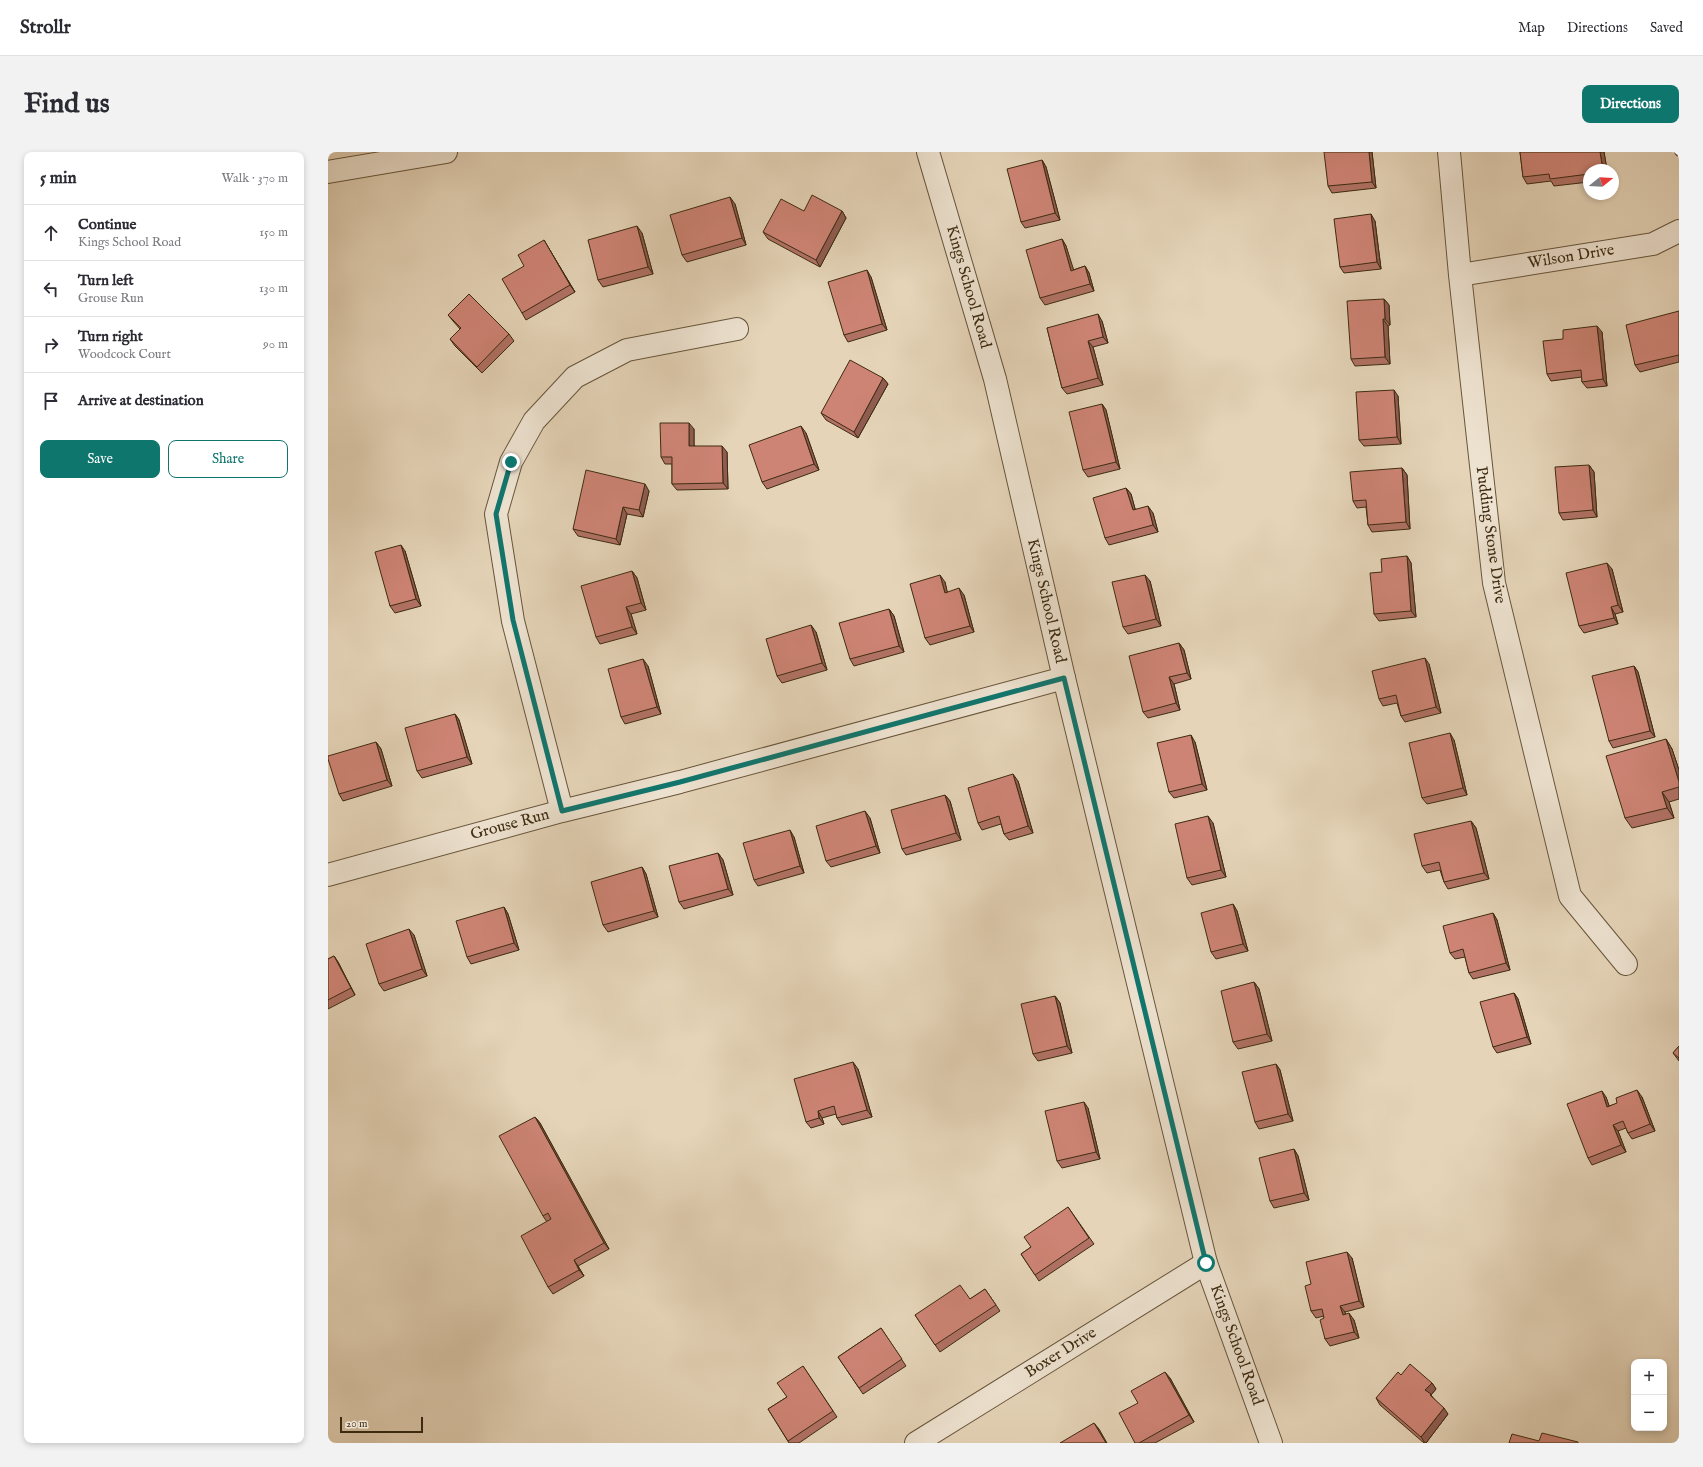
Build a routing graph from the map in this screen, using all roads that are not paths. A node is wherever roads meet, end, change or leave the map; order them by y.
1 (446, 152) edge
2 (928, 152) edge
3 (1449, 152) edge
4 (328, 172) edge
5 (1679, 231) edge
6 (1460, 275) junction
7 (737, 329) dead end
8 (1064, 678) junction
9 (562, 811) junction
10 (328, 875) edge
11 (1626, 964) dead end
12 (1206, 1263) junction
13 (916, 1443) edge
14 (1271, 1443) edge

1 - 4 street
2 - 8 street, Kings School Road
3 - 6 street, Pudding Stone Drive
5 - 6 street, Wilson Drive
6 - 11 street, Pudding Stone Drive
7 - 9 street
8 - 9 street, Grouse Run
8 - 12 street, Kings School Road
9 - 10 street, Grouse Run
12 - 13 street, Boxer Drive
12 - 14 street, Kings School Road

